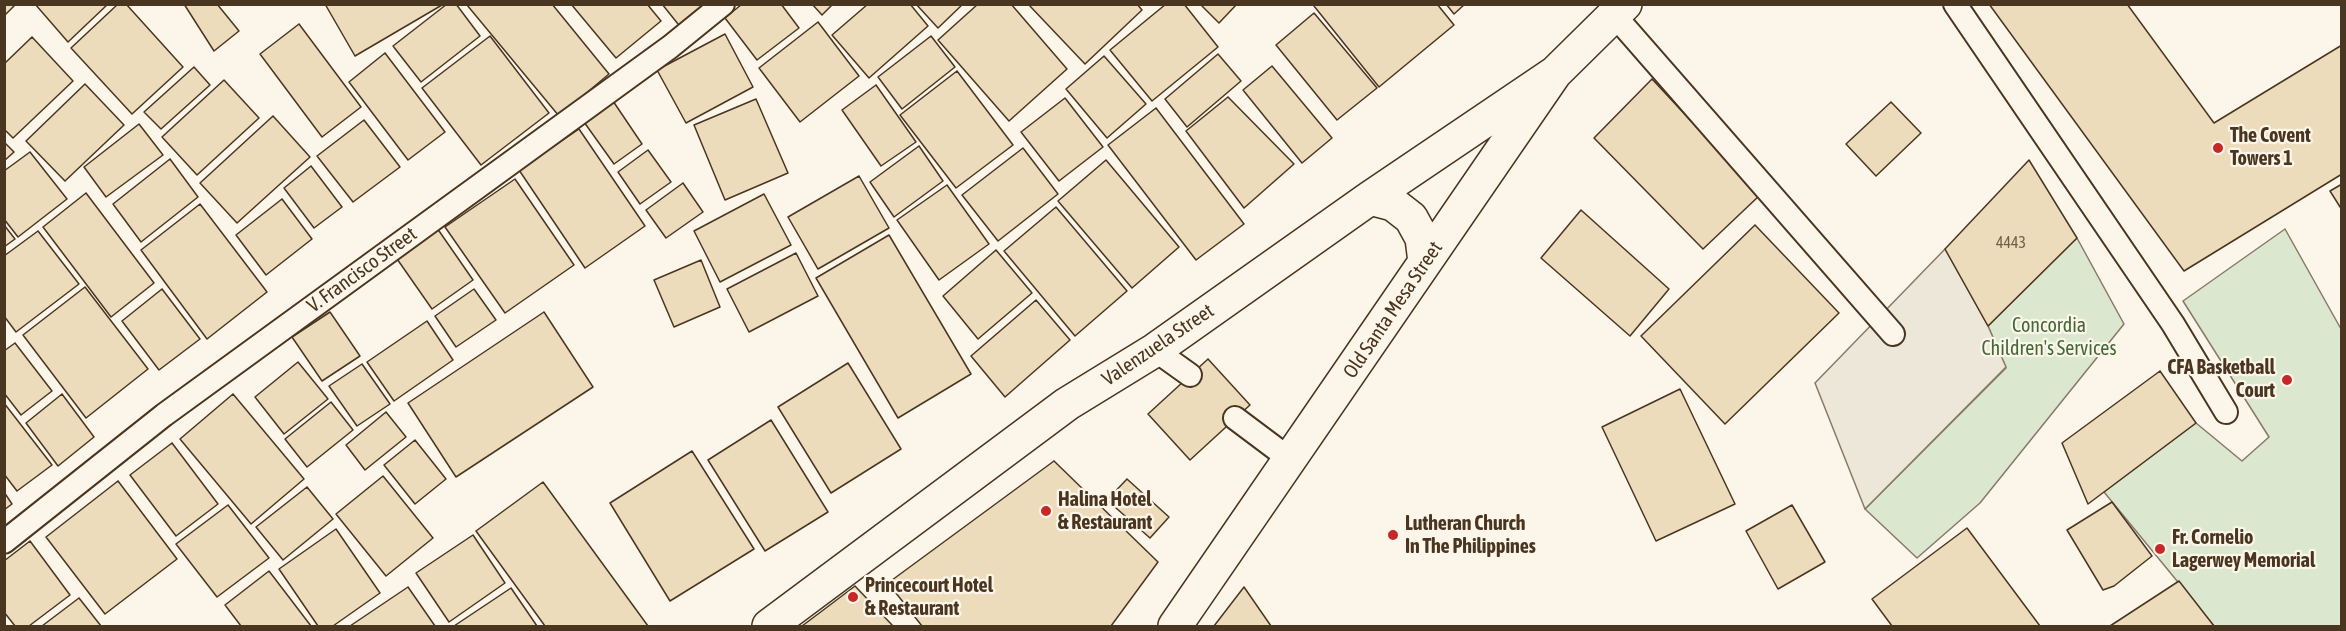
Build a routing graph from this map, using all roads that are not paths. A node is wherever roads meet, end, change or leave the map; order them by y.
1 (723, 4) edge
2 (1955, 4) edge
3 (1620, 10) edge
4 (1555, 74) junction
5 (1370, 198) junction
6 (1425, 262) junction
7 (1893, 334) dead end
8 (1155, 350) junction
9 (1190, 375) dead end
10 (2226, 412) dead end
11 (1235, 418) dead end
12 (1291, 460) junction
13 (4, 542) edge
14 (769, 627) edge
15 (1175, 627) edge

1 - 13 lane, V. Francisco Street
2 - 10 lane
3 - 4 main road, Old Santa Mesa Street
3 - 7 lane
4 - 5 main road, Valenzuela Street
4 - 6 main road, Old Santa Mesa Street
5 - 6 main road
5 - 8 main road, Valenzuela Street
6 - 12 main road, Old Santa Mesa Street
8 - 9 lane
8 - 14 main road, Valenzuela Street
11 - 12 lane
12 - 15 main road, Old Santa Mesa Street

